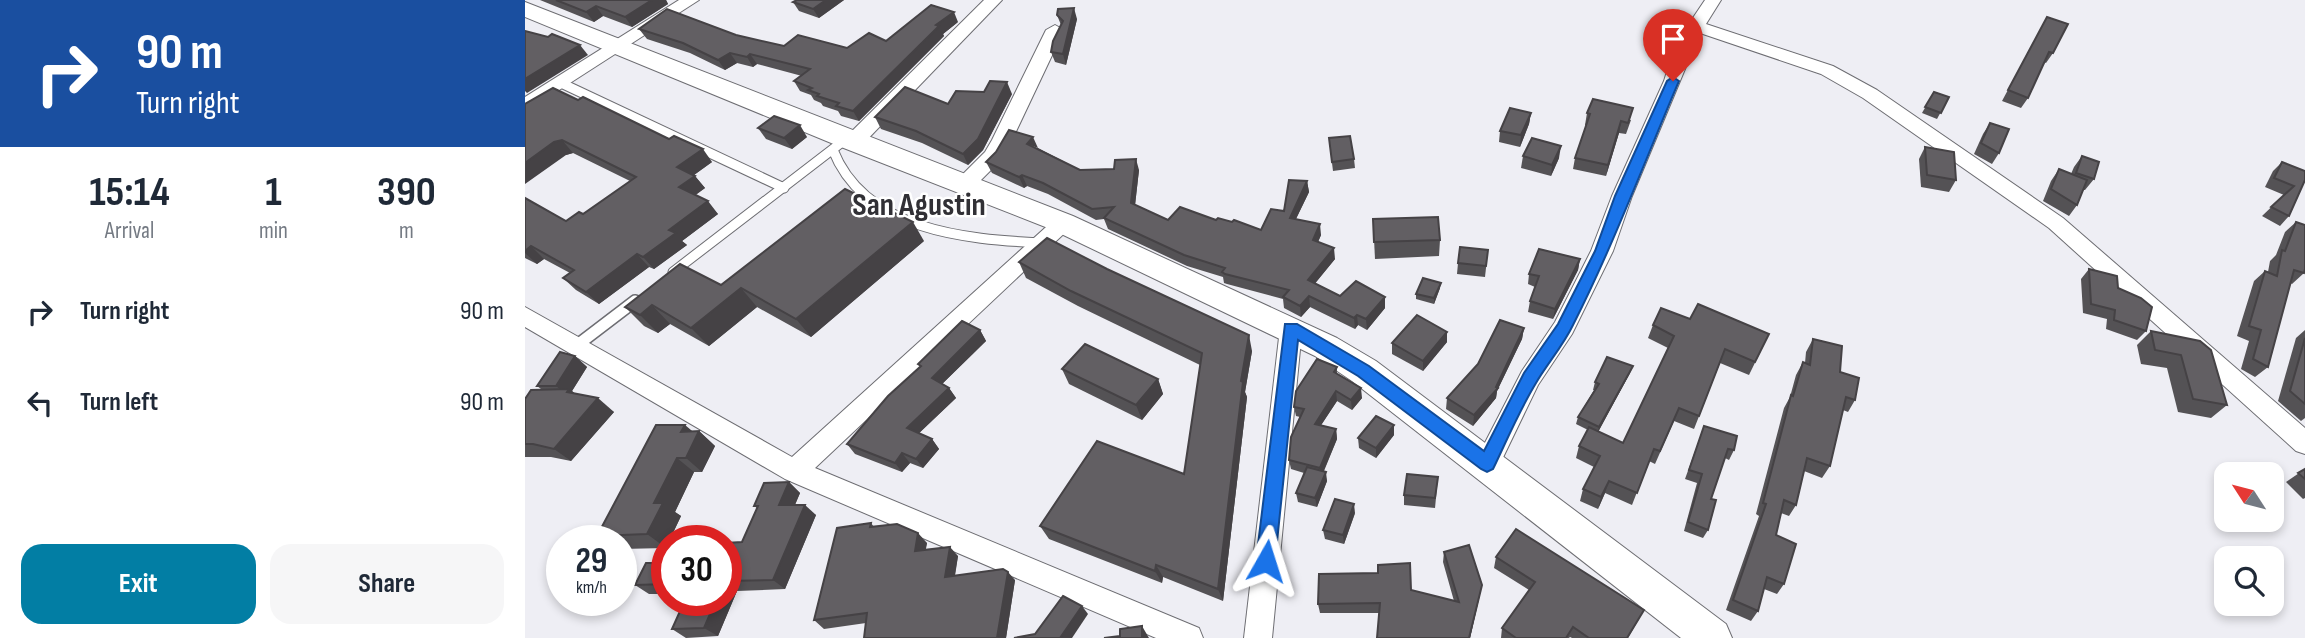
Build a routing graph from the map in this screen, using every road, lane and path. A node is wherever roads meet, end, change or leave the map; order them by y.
1 (691, 0) edge
2 (994, 0) edge
3 (1713, 0) edge
4 (525, 9) edge
5 (1697, 27) junction
6 (1055, 30) edge
7 (619, 45) junction
8 (561, 83) junction
9 (525, 106) edge
10 (844, 144) junction
11 (964, 185) junction
12 (784, 188) junction
13 (1052, 233) junction
14 (664, 279) edge
15 (642, 296) edge
16 (525, 316) edge
17 (1291, 329) junction
18 (576, 346) junction
19 (2305, 443) edge
20 (1487, 464) junction
21 (794, 471) junction
22 (1189, 638) edge
23 (1258, 638) edge
24 (1712, 638) edge

1 - 7 street
2 - 10 street
3 - 5 street
4 - 7 main road
5 - 19 street
5 - 20 street
6 - 11 street
7 - 8 street
7 - 10 main road
8 - 9 street
8 - 12 lane
10 - 11 main road
10 - 12 lane
10 - 13 lane
11 - 13 main road
12 - 14 lane
13 - 17 main road
13 - 21 street
15 - 18 lane
16 - 18 street
17 - 20 main road
17 - 23 street
18 - 21 street
20 - 24 main road
21 - 22 street

